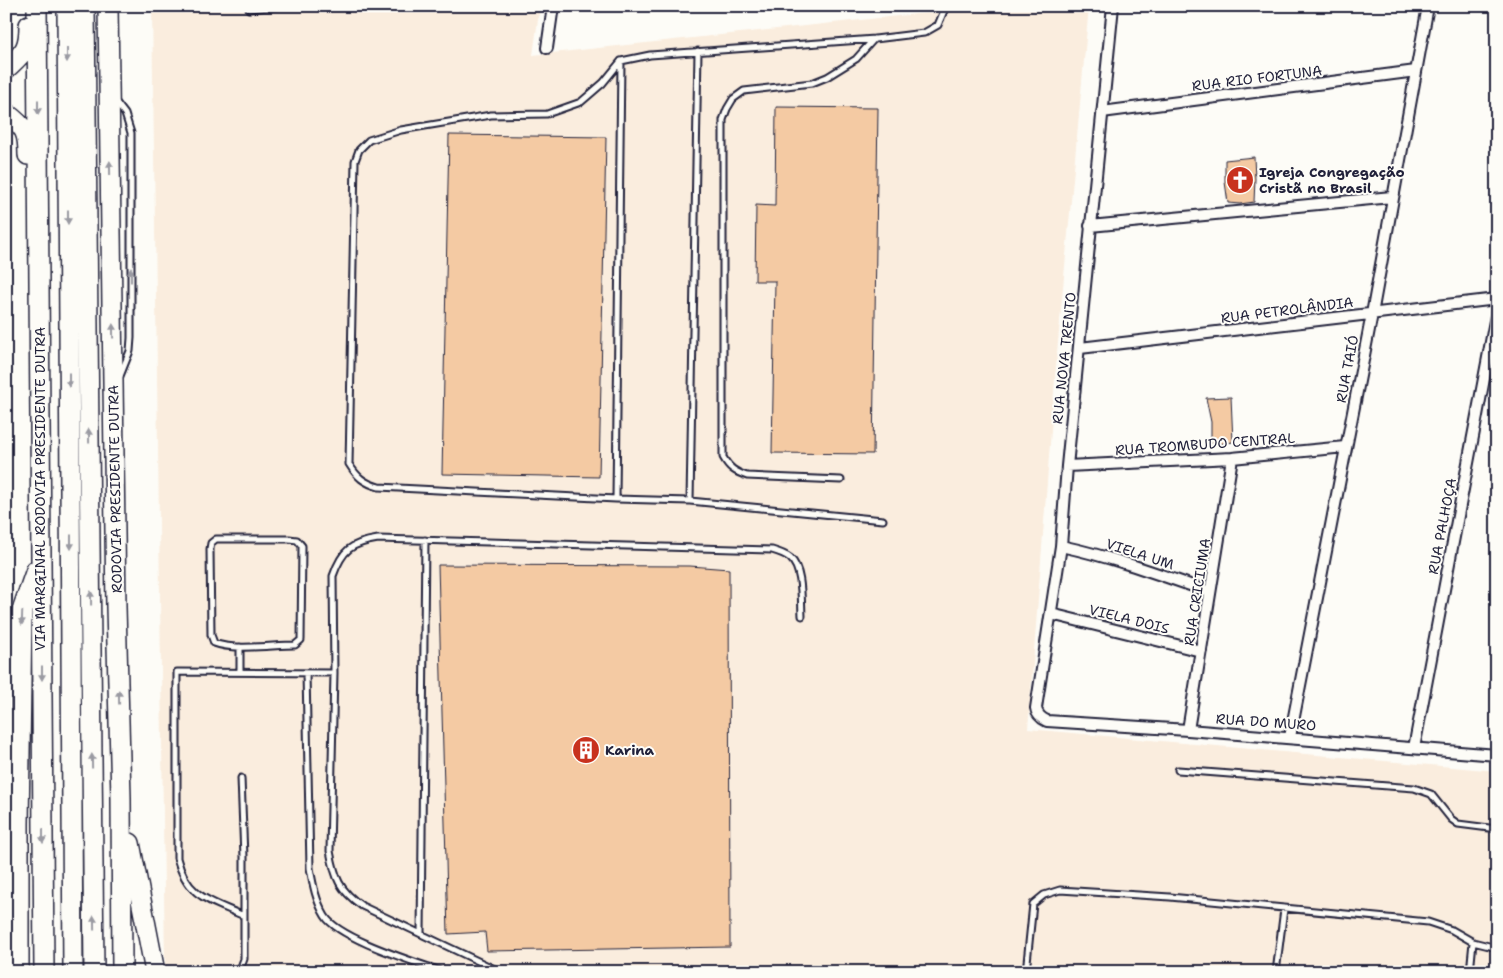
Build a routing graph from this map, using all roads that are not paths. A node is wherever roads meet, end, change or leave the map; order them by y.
1 (29, 6) edge
2 (37, 6) edge
3 (67, 6) edge
4 (85, 6) edge
5 (108, 6) edge
6 (278, 6) edge
7 (553, 6) edge
8 (946, 6) edge
9 (1113, 6) edge
10 (1428, 6) edge
11 (249, 9) dead end
12 (875, 39) junction
13 (547, 48) dead end
14 (698, 51) junction
15 (621, 61) junction
16 (6, 69) edge
17 (1416, 71) junction
18 (1102, 112) junction
19 (6, 113) edge
20 (1392, 197) junction
21 (1090, 226) junction
22 (39, 278) junction
23 (1497, 299) edge
24 (1497, 310) edge
25 (1372, 314) junction
26 (1080, 348) junction
27 (1345, 446) junction
28 (1232, 458) junction
29 (1067, 466) junction
30 (841, 480) dead end
31 (616, 499) junction
32 (690, 500) junction
33 (883, 520) dead end
34 (425, 540) junction
35 (1061, 546) junction
36 (41, 554) junction
37 (1210, 592) junction
38 (1051, 614) junction
39 (802, 616) dead end
40 (240, 647) junction
41 (1201, 651) junction
42 (240, 672) junction
43 (306, 673) junction
44 (334, 673) junction
45 (1036, 712) joint
46 (1188, 730) junction
47 (1290, 738) junction
48 (1414, 748) junction
49 (1497, 755) edge
50 (1178, 770) dead end
51 (241, 778) dead end
52 (121, 798) junction
53 (1497, 829) edge
54 (1284, 910) junction
55 (244, 916) junction
56 (421, 934) junction
57 (1473, 942) junction
58 (1497, 948) edge
59 (19, 972) edge
60 (44, 972) edge
61 (74, 972) edge
62 (94, 972) edge
63 (122, 972) edge
64 (156, 972) edge
65 (239, 972) edge
66 (443, 972) edge
67 (501, 972) edge
68 (1026, 972) edge
69 (1276, 972) edge
70 (1470, 972) edge

1 - 16 highway
2 -> 22 highway, VIA MARGINAL RODOVIA PRESIDENTE DUTRA
3 -> 61 highway
62 -> 4 highway, RODOVIA PRESIDENTE DUTRA
52 -> 5 highway, RODOVIA PRESIDENTE DUTRA
6 - 11 lane
7 - 13 street
8 - 12 lane
9 - 18 street, RUA NOVA TRENTO
10 - 17 street, RUA TAIÓ
12 - 14 lane
12 - 30 lane
14 - 15 lane
14 - 32 lane
15 - 31 lane
15 - 31 lane
17 - 18 street, RUA RIO FORTUNA
17 - 20 street, RUA TAIÓ
18 - 21 street, RUA NOVA TRENTO
19 - 22 highway
20 - 21 street
20 - 25 street, RUA TAIÓ
21 - 26 street, RUA NOVA TRENTO
22 - 36 highway, VIA MARGINAL RODOVIA PRESIDENTE DUTRA
23 - 25 street, RUA PETROLÂNDIA
24 - 48 street, RUA PALHOÇA
25 - 26 street, RUA PETROLÂNDIA
25 - 27 street, RUA TAIÓ
26 - 29 street, RUA NOVA TRENTO
27 - 28 street, RUA TROMBUDO CENTRAL
27 - 47 street, RUA TAIÓ
28 - 29 street, RUA TROMBUDO CENTRAL
28 - 37 street, RUA CRICIUMA
29 - 35 street, RUA NOVA TRENTO
31 - 32 lane
32 - 33 lane
34 - 39 lane
34 - 44 lane
34 - 56 lane
35 - 37 street, VIELA UM
35 - 38 street, RUA NOVA TRENTO
36 -> 59 highway
36 -> 60 highway, VIA MARGINAL RODOVIA PRESIDENTE DUTRA
37 - 41 street, RUA CRICIUMA
38 - 41 street, VIELA DOIS
38 - 45 street, RUA NOVA TRENTO
40 - 40 lane
40 - 42 lane
41 - 46 street, RUA CRICIUMA
42 - 43 lane
42 - 55 lane
43 - 44 lane
43 - 66 lane
44 - 56 lane
45 - 46 street, RUA DO MURO
46 - 47 street, RUA DO MURO
47 - 48 street, RUA DO MURO
48 - 49 street, RUA DO MURO
50 - 53 lane
51 - 55 lane
52 - 63 highway, RODOVIA PRESIDENTE DUTRA
52 - 64 highway
54 - 57 lane
54 - 68 lane
54 - 69 lane
55 - 65 lane
56 - 67 lane
57 - 58 lane
57 - 70 lane

